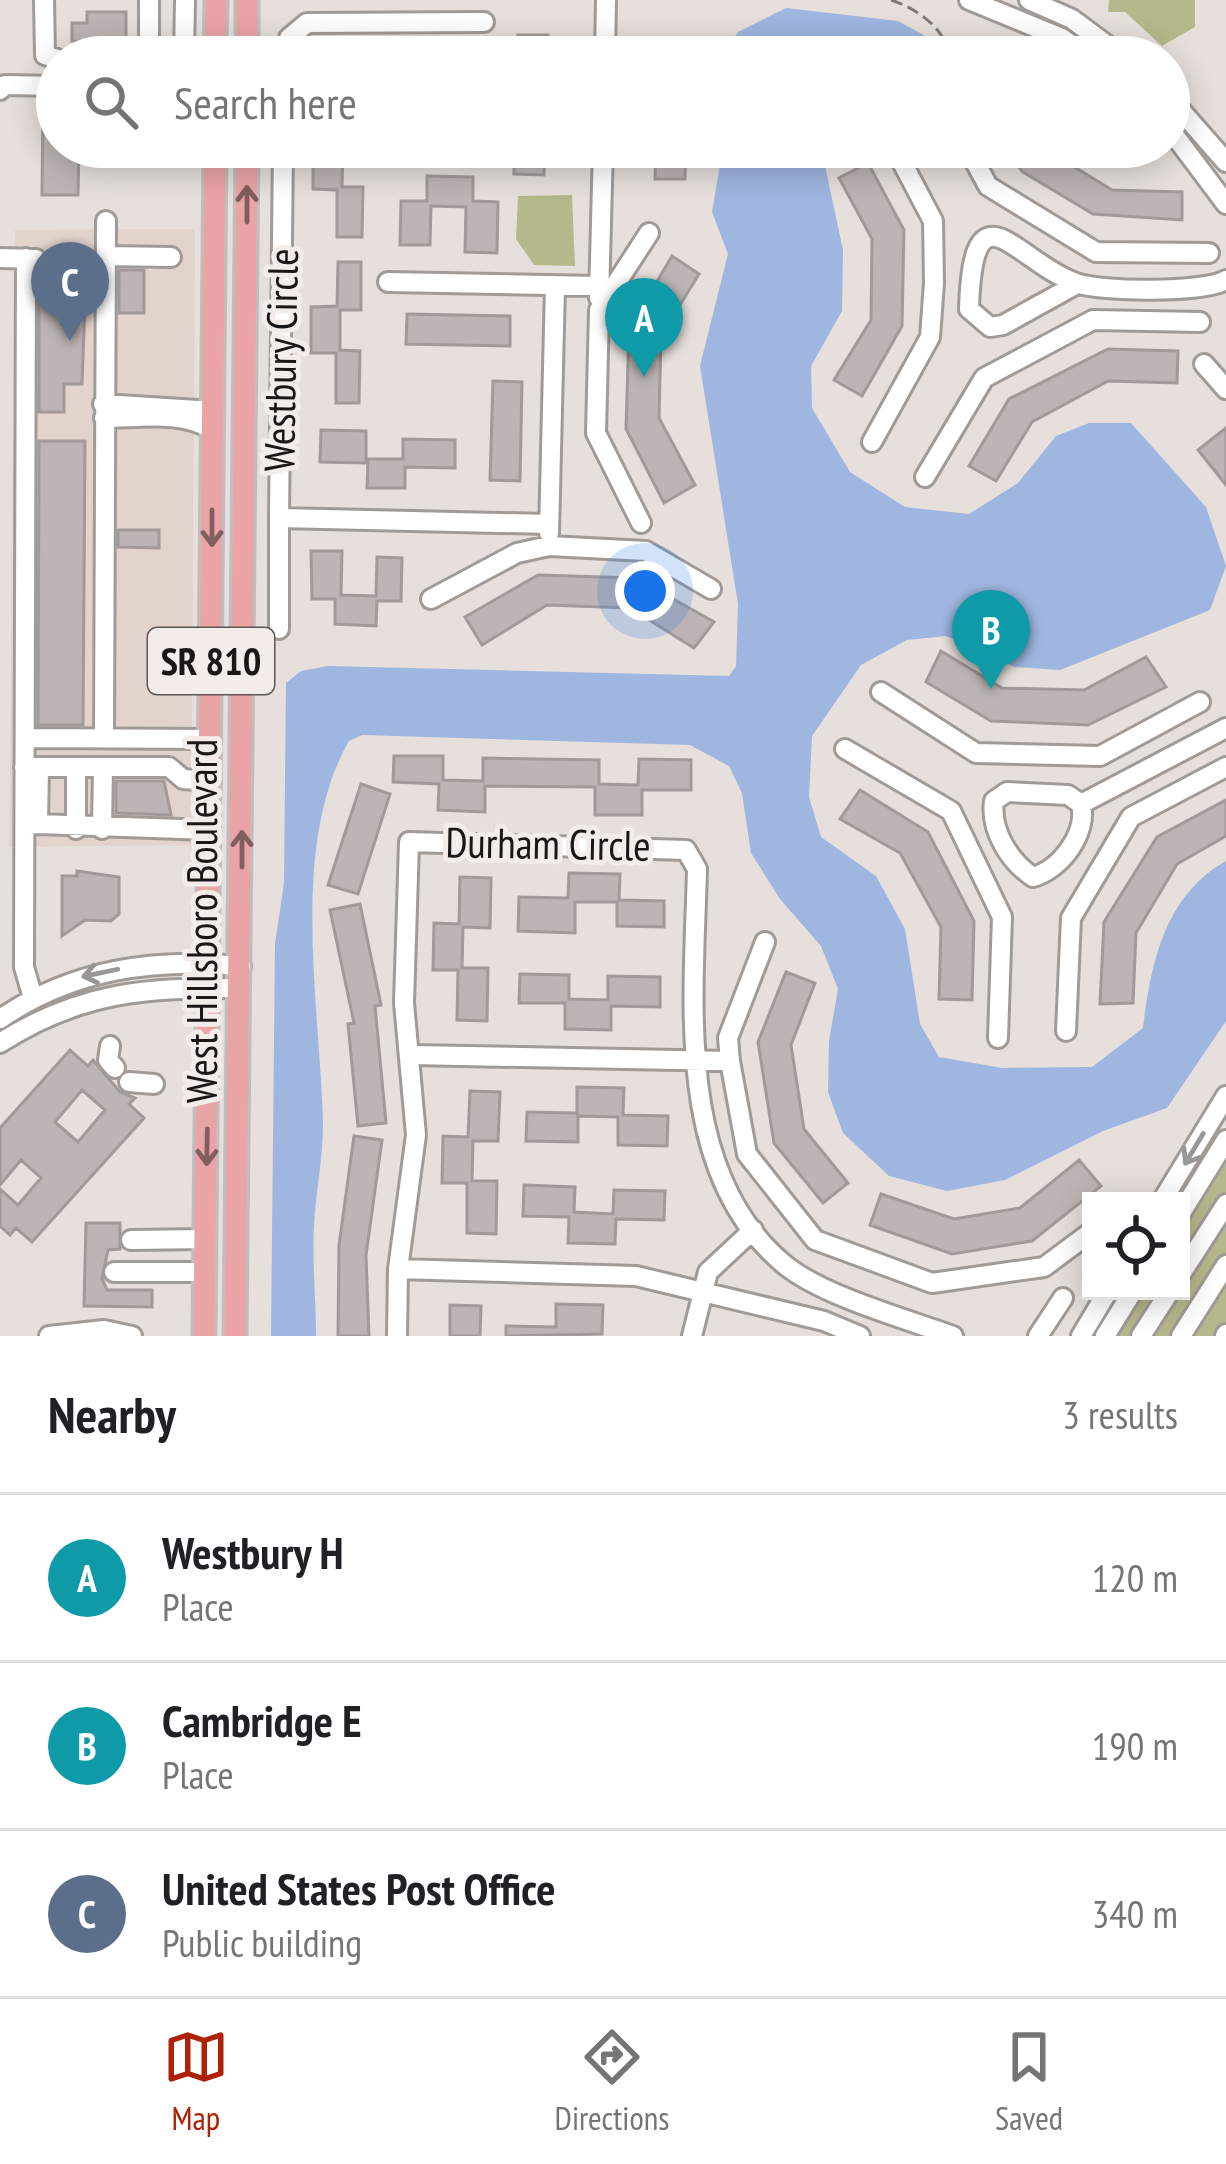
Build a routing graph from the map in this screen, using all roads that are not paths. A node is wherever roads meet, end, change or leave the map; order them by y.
1 (44, 0) edge
2 (148, 0) edge
3 (185, 0) edge
4 (216, 0) edge
5 (248, 0) edge
6 (606, 0) edge
7 (969, 0) edge
8 (1030, 0) edge
9 (1076, 9) edge
10 (484, 22) dead end
11 (45, 36) edge
12 (149, 36) edge
13 (184, 36) edge
14 (215, 36) edge
15 (247, 36) edge
16 (292, 36) edge
17 (605, 36) edge
18 (1057, 36) edge
19 (1102, 36) edge
20 (36, 86) edge
21 (0, 90) edge
22 (1190, 121) edge
23 (1190, 154) edge
24 (1226, 163) edge
25 (215, 168) edge
26 (247, 168) edge
27 (283, 168) edge
28 (603, 168) edge
29 (905, 168) edge
30 (978, 168) edge
31 (1209, 177) junction
32 (1226, 204) edge
33 (106, 221) dead end
34 (1042, 221) junction
35 (650, 233) dead end
36 (1023, 249) junction
37 (106, 252) junction
38 (171, 252) dead end
39 (1210, 253) dead end
40 (0, 258) edge
41 (1226, 280) edge
42 (388, 282) dead end
43 (934, 284) junction
44 (1077, 284) junction
45 (970, 285) junction
46 (555, 286) junction
47 (603, 296) junction
48 (1023, 316) junction
49 (1200, 322) dead end
50 (1040, 348) junction
51 (1204, 364) dead end
52 (214, 376) junction
53 (1226, 389) edge
54 (245, 404) junction
55 (103, 411) junction
56 (213, 421) junction
57 (872, 442) dead end
58 (244, 454) junction
59 (925, 477) dead end
60 (279, 518) junction
61 (641, 523) dead end
62 (550, 524) junction
63 (549, 546) junction
64 (711, 589) dead end
65 (431, 599) dead end
66 (279, 629) dead end
67 (881, 692) dead end
68 (1200, 702) dead end
69 (1226, 728) edge
70 (25, 738) junction
71 (104, 738) junction
72 (211, 739) junction
73 (845, 749) dead end
74 (1039, 754) junction
75 (32, 767) junction
76 (76, 767) junction
77 (104, 767) junction
78 (1226, 767) edge
79 (211, 781) junction
80 (1036, 792) junction
81 (1081, 804) junction
82 (31, 825) junction
83 (76, 829) junction
84 (102, 829) junction
85 (210, 830) junction
86 (1005, 845) junction
87 (1070, 849) junction
88 (975, 860) junction
89 (1102, 867) junction
90 (765, 942) dead end
91 (209, 963) junction
92 (240, 977) junction
93 (209, 988) junction
94 (33, 998) junction
95 (0, 1019) edge
96 (1066, 1031) dead end
97 (998, 1037) dead end
98 (0, 1043) edge
99 (110, 1046) dead end
100 (410, 1055) junction
101 (698, 1060) junction
102 (730, 1060) junction
103 (154, 1084) dead end
104 (1226, 1096) edge
105 (1226, 1140) edge
106 (1167, 1192) edge
107 (1190, 1198) edge
108 (1226, 1204) edge
109 (753, 1230) junction
110 (206, 1239) junction
111 (1082, 1239) edge
112 (131, 1240) dead end
113 (1190, 1255) edge
114 (1190, 1267) edge
115 (398, 1269) junction
116 (114, 1272) dead end
117 (205, 1272) junction
118 (1223, 1277) edge
119 (932, 1283) junction
120 (702, 1292) junction
121 (1063, 1298) dead end
122 (1103, 1300) edge
123 (1127, 1300) edge
124 (1164, 1300) edge
125 (919, 1324) junction
126 (49, 1336) edge
127 (132, 1336) edge
128 (204, 1336) edge
129 (235, 1336) edge
130 (397, 1336) edge
131 (692, 1336) edge
132 (860, 1336) edge
133 (953, 1336) edge
134 (1038, 1336) edge
135 (1081, 1336) edge
136 (1105, 1336) edge
137 (1141, 1336) edge
138 (1181, 1336) edge

1 - 11 street
2 - 12 street
3 - 13 street
4 - 14 main road
5 - 15 main road
6 - 17 street
7 - 18 street
8 - 9 street
9 - 19 street
10 - 16 street
20 - 21 street
22 - 24 street
23 - 31 street
24 - 31 street
25 - 52 main road, West Hillsboro Boulevard / SR 810
54 -> 26 main road, West Hillsboro Boulevard / SR 810
27 - 60 street, Westbury Circle
28 - 47 street
29 - 43 street
30 - 34 street
31 - 32 street
33 - 37 street
34 - 36 street
34 - 39 street
35 - 47 street
36 - 44 street
36 - 45 street
37 - 38 street
37 - 55 street
40 - 70 street
41 - 44 street
42 - 46 street
43 - 45 street
43 - 57 street
44 - 48 street
45 - 48 street
46 - 47 street
46 - 62 street
47 - 61 street
48 - 50 street
49 - 50 street
50 - 59 street
51 - 53 street
52 - 54 main road
52 - 56 main road, West Hillsboro Boulevard / SR 810
54 - 58 main road, West Hillsboro Boulevard / SR 810
55 - 56 street
55 - 71 street
56 - 58 main road
56 -> 72 main road, West Hillsboro Boulevard / SR 810
92 -> 58 main road, West Hillsboro Boulevard / SR 810
60 - 62 street, Westbury Circle
60 - 66 street
62 - 63 street
63 - 64 street
63 - 65 street
67 - 74 street
68 - 74 street
69 - 81 street
70 - 71 street
70 - 75 street
71 - 72 street
72 - 79 main road, West Hillsboro Boulevard / SR 810
73 - 88 street
74 - 80 street
75 - 76 street
75 - 82 street
76 - 77 street
76 - 83 street
77 - 79 street
77 - 84 street
78 - 89 street
79 - 85 main road, West Hillsboro Boulevard / SR 810
80 - 81 street
80 - 86 street
81 - 87 street
82 - 83 street
82 - 94 street
83 - 84 street
84 - 85 street
85 - 91 main road, West Hillsboro Boulevard / SR 810
86 - 87 street
86 - 88 street
87 - 89 street
88 - 97 street
89 - 96 street
90 - 102 street
91 - 92 street
91 - 93 main road, West Hillsboro Boulevard / SR 810
91 -> 94 street
92 - 93 street
92 - 129 main road, West Hillsboro Boulevard / SR 810
93 - 98 street
93 -> 110 main road, West Hillsboro Boulevard / SR 810
94 - 95 street
99 - 103 street
100 - 101 street
100 - 101 street, Durham Circle
100 - 115 street, Durham Circle
101 - 102 street
101 - 109 street, Durham Circle
102 - 119 street
104 -> 106 street
105 - 107 street
108 - 113 street
109 - 120 street
109 - 125 street, Durham Circle
110 - 112 street
110 - 117 main road, West Hillsboro Boulevard / SR 810
111 - 119 street
114 - 118 street
115 - 120 street
115 - 130 street, Durham Circle
116 - 117 street
117 - 128 main road, West Hillsboro Boulevard / SR 810
118 - 138 street
119 - 125 street
120 - 131 street
120 - 132 street
121 - 134 street
122 - 135 street
123 - 136 street
124 - 137 street
125 - 133 street, Durham Circle
126 - 127 street

